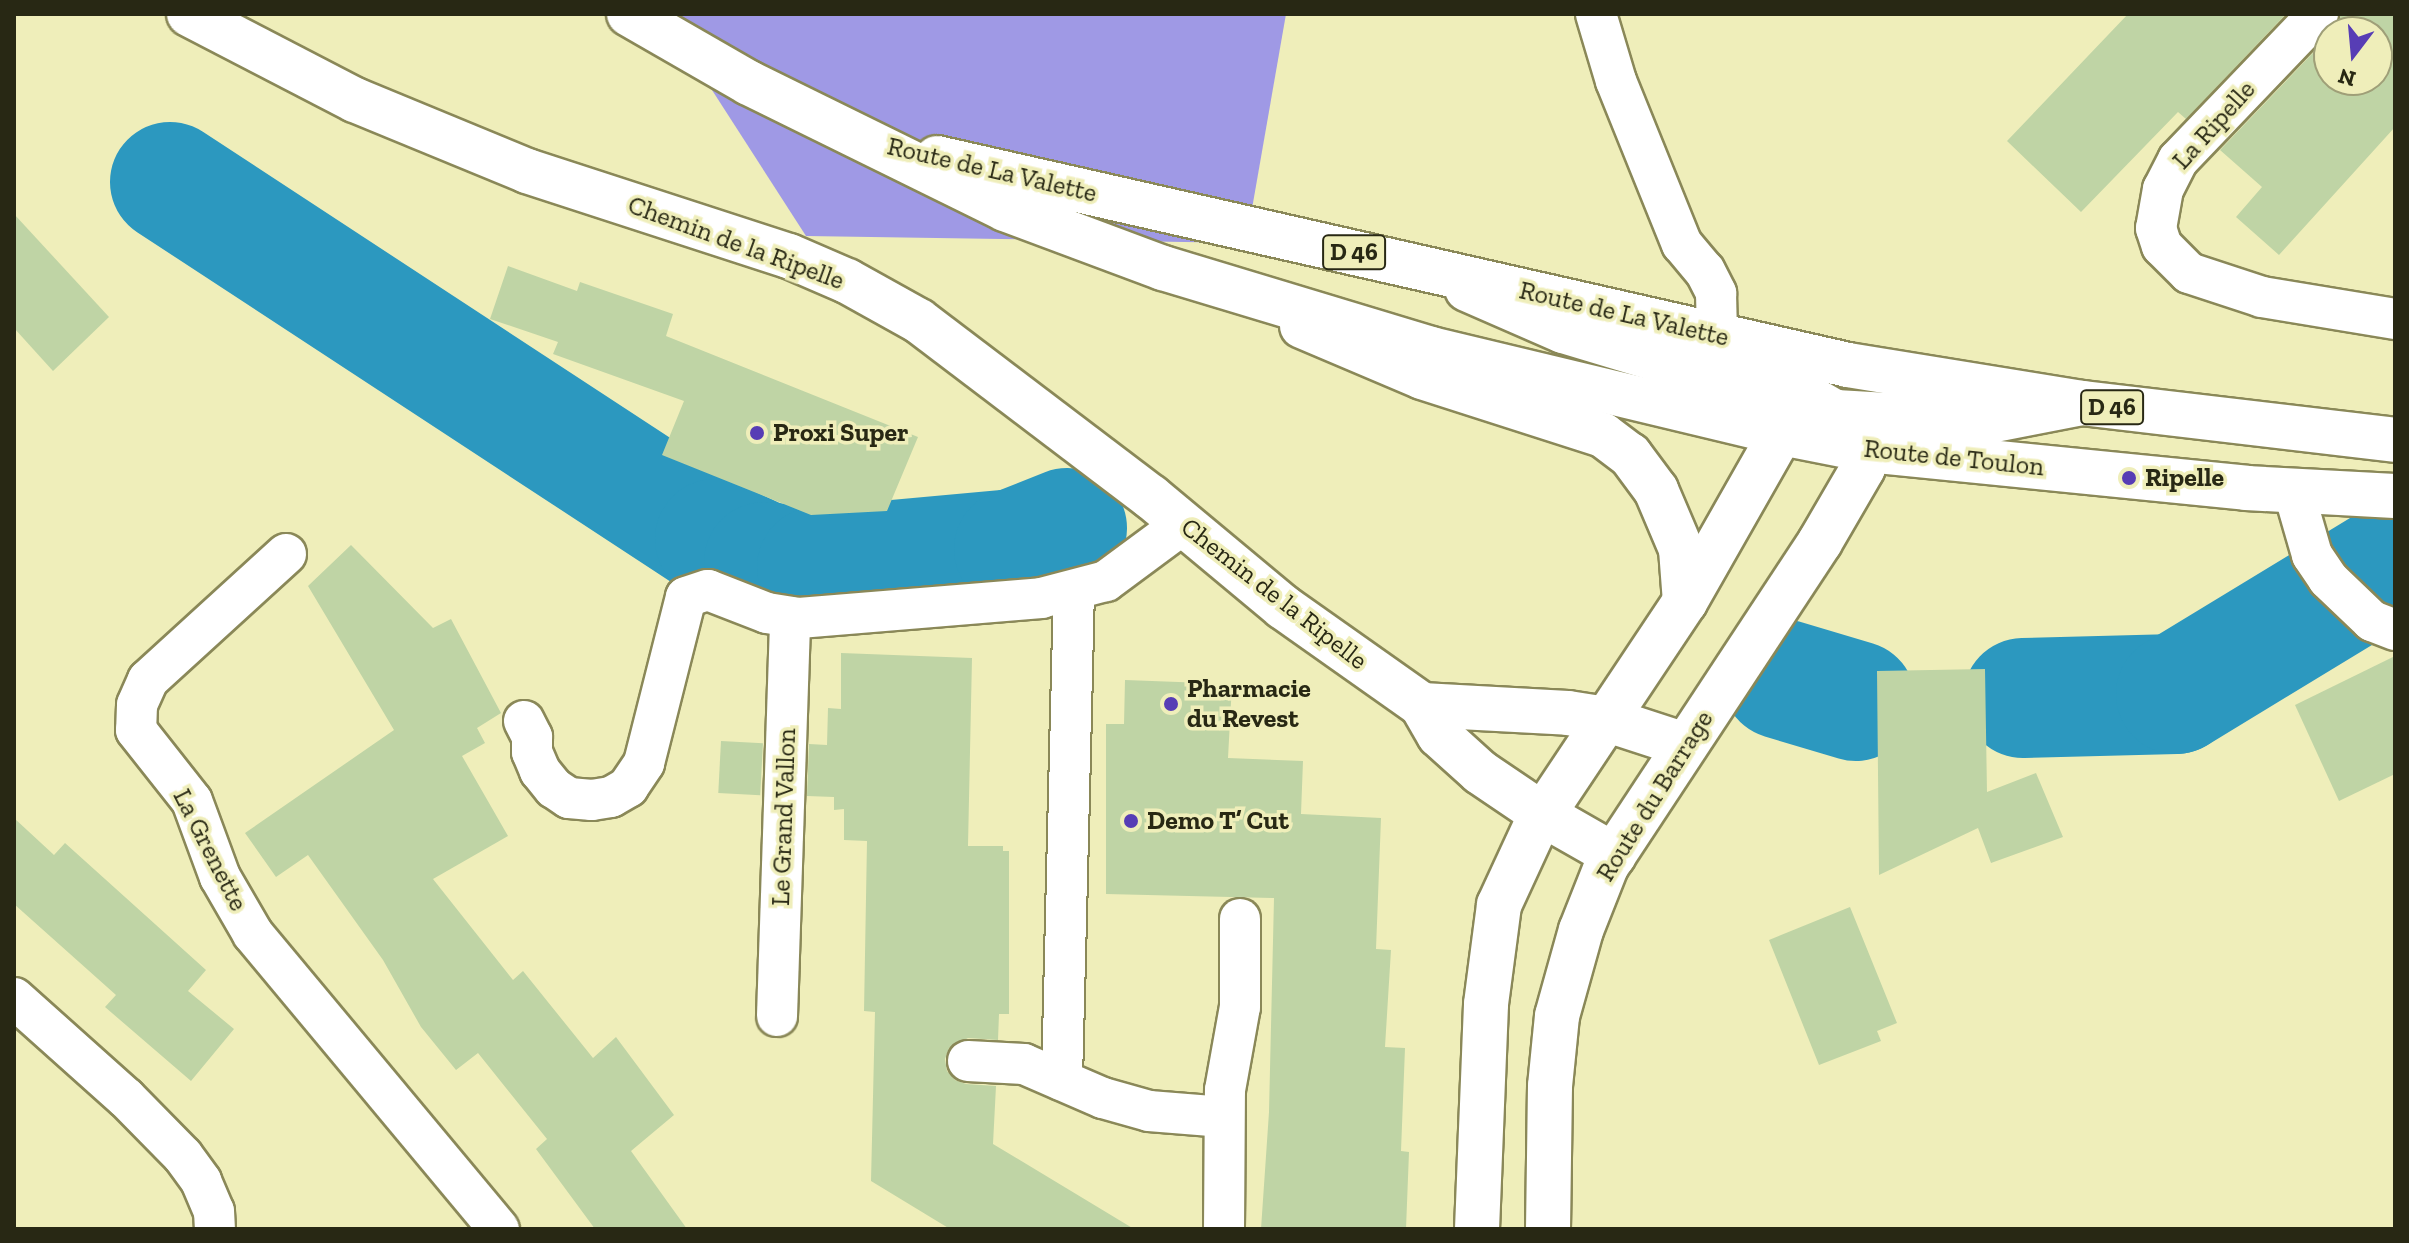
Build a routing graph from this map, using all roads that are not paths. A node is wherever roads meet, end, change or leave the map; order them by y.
1 (189, 14) edge
2 (629, 14) edge
3 (1596, 14) edge
4 (2318, 14) edge
5 (861, 140) junction
6 (1409, 264) junction
7 (1163, 268) junction
8 (2395, 319) edge
9 (1717, 335) junction
10 (2082, 403) junction
11 (1836, 412) junction
12 (1781, 433) junction
13 (2395, 440) edge
14 (1868, 450) junction
15 (2293, 489) junction
16 (2395, 496) edge
17 (1183, 524) junction
18 (286, 554) dead end
19 (1074, 592) junction
20 (1685, 602) junction
21 (790, 617) junction
22 (2383, 625) edge
23 (1422, 705) junction
24 (1605, 719) junction
25 (524, 721) dead end
26 (1685, 745) junction
27 (1542, 814) junction
28 (1614, 855) junction
29 (1240, 919) dead end
30 (14, 998) edge
31 (777, 1016) dead end
32 (968, 1061) dead end
33 (1062, 1080) junction
34 (1224, 1117) junction
35 (215, 1229) edge
36 (499, 1229) edge
37 (1224, 1229) edge
38 (1477, 1229) edge
39 (1548, 1229) edge

1 - 17 street, Chemin de la Ripelle
2 - 5 street, Route de La Valette / D 46
3 - 9 lane
4 - 8 lane, La Ripelle
5 - 6 street, Route de La Valette / D 46
5 - 7 street, Route de La Valette / D 46
6 - 9 street, Route de La Valette / D 46
6 - 11 street
7 - 12 street, Route de La Valette / D 46
7 - 20 street
9 - 10 street, Route de La Valette / D 46
10 - 11 street
10 - 13 street, Route de La Valette / D 46
11 - 12 street
11 - 14 street
12 - 14 street, Route de Toulon / D 46
12 - 20 street
14 - 15 street, Route de Toulon / D 46
14 - 26 street, Route du Barrage
15 - 16 street, D 46
15 - 22 lane
17 - 19 lane
17 - 23 street, Chemin de la Ripelle
18 - 36 lane, La Grenette
19 - 21 lane
19 - 33 lane
20 - 24 street
21 - 25 lane
21 - 31 lane, Le Grand Vallon
23 - 24 street
23 - 27 street, Chemin de la Ripelle
24 - 26 street
24 - 27 street
26 - 28 street, Route du Barrage
27 - 28 street, Chemin de la Ripelle
27 - 38 street
28 - 39 street, Route du Barrage
29 - 34 lane
30 - 35 lane
32 - 33 lane
33 - 34 lane
34 - 37 lane

